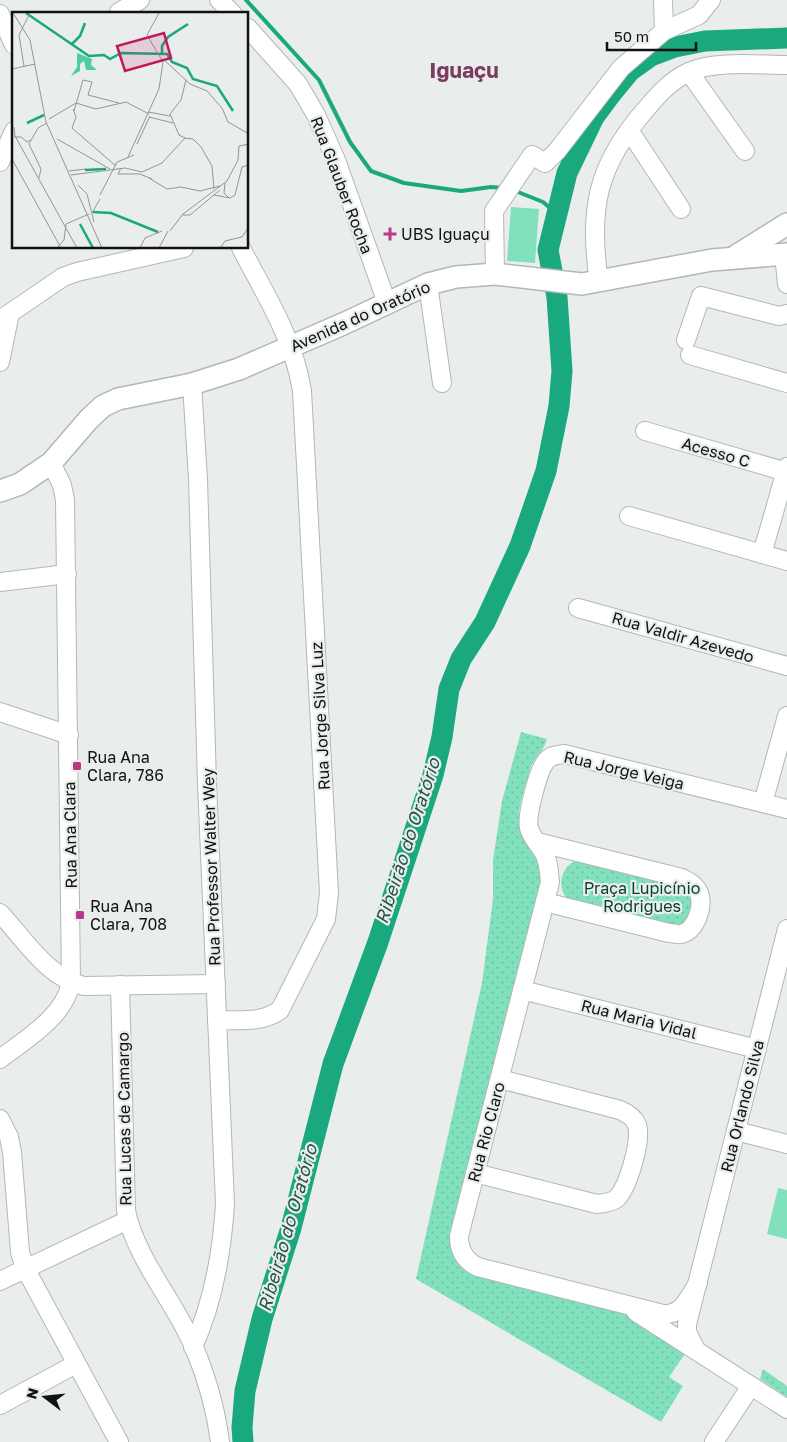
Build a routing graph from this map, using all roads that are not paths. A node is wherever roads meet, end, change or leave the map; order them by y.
1 (140, 0) edge
2 (218, 0) edge
3 (663, 0) edge
4 (711, 0) edge
5 (117, 9) edge
6 (231, 12) edge
7 (0, 14) edge
8 (249, 29) edge
9 (664, 31) junction
10 (12, 41) edge
11 (787, 65) edge
12 (689, 72) junction
13 (629, 130) junction
14 (12, 135) edge
15 (746, 152) dead end
16 (0, 162) edge
17 (681, 209) dead end
18 (787, 224) edge
19 (174, 249) edge
20 (242, 249) edge
21 (783, 253) edge
22 (123, 254) edge
23 (733, 257) junction
24 (499, 274) junction
25 (590, 283) junction
26 (428, 284) junction
27 (787, 284) edge
28 (387, 303) junction
29 (787, 314) edge
30 (5, 316) edge
31 (292, 347) junction
32 (0, 362) edge
33 (787, 382) edge
34 (442, 383) dead end
35 (192, 384) junction
36 (645, 431) dead end
37 (51, 463) junction
38 (787, 470) edge
39 (0, 491) edge
40 (629, 516) dead end
41 (762, 554) junction
42 (787, 561) edge
43 (66, 574) junction
44 (0, 582) edge
45 (578, 608) dead end
46 (787, 666) edge
47 (0, 712) edge
48 (787, 716) edge
49 (69, 735) junction
50 (763, 803) junction
51 (787, 809) edge
52 (537, 842) junction
53 (545, 902) junction
54 (0, 913) edge
55 (787, 929) edge
56 (71, 983) junction
57 (216, 984) junction
58 (120, 985) junction
59 (522, 990) junction
60 (218, 1020) junction
61 (757, 1048) junction
62 (0, 1059) edge
63 (500, 1079) junction
64 (0, 1119) edge
65 (736, 1131) junction
66 (787, 1144) edge
67 (476, 1173) junction
68 (128, 1220) junction
69 (25, 1268) junction
70 (0, 1281) edge
71 (698, 1282) junction
72 (628, 1307) junction
73 (194, 1346) junction
74 (696, 1350) junction
75 (76, 1364) junction
76 (751, 1386) junction
77 (0, 1405) edge
78 (787, 1409) edge
79 (119, 1442) edge
80 (220, 1442) edge
81 (714, 1442) edge

1 - 5 street
2 - 6 street
3 - 9 street
4 - 9 street
7 - 10 street
8 - 28 street, Rua Glauber Rocha
9 - 24 street
11 - 12 street
12 - 13 street
12 - 15 street
13 - 17 street
13 - 25 street
14 - 16 street
18 - 23 main road
19 - 22 street
20 - 31 street, Rua Jorge Silva Luz
21 - 23 main road, Avenida do Oratório
21 - 27 street
22 - 30 street
23 - 25 main road, Avenida do Oratório
24 - 25 main road, Avenida do Oratório
24 - 26 main road, Avenida do Oratório
26 - 28 main road, Avenida do Oratório
26 - 34 street
28 - 31 main road, Avenida do Oratório
29 - 33 street
30 - 32 street
31 - 35 main road, Avenida do Oratório
31 - 60 street, Rua Jorge Silva Luz
35 - 37 main road, Avenida do Oratório
35 - 57 street, Rua Professor Walter Wey
36 - 38 street, Acesso C
37 - 39 main road, Avenida do Oratório
37 - 43 street, Rua Ana Clara
38 - 41 street
40 - 41 street
41 - 42 street
43 - 44 street
43 - 49 street, Rua Ana Clara
45 - 46 street, Rua Valdir Azevedo
47 - 49 street
48 - 50 street
49 - 56 street, Rua Ana Clara
50 - 51 street, Rua Jorge Veiga
50 - 52 street, Rua Jorge Veiga
52 - 53 street, Rua Rio Claro
52 - 53 street
53 - 59 street, Rua Rio Claro
54 - 56 street
55 - 61 street, Rua Orlando Silva
56 - 58 street
56 - 62 street, Rua Ana Clara
57 - 58 street
57 - 60 street, Rua Professor Walter Wey
58 - 68 street, Rua Lucas de Camargo
59 - 61 street, Rua Maria Vidal
59 - 63 street, Rua Rio Claro
60 - 73 street, Rua Professor Walter Wey
61 - 65 street, Rua Orlando Silva
63 - 67 street, Rua Rio Claro
63 - 67 street
64 - 69 street
65 - 66 street
65 - 71 street, Rua Orlando Silva
67 - 72 street, Rua Rio Claro
68 - 69 street
68 - 73 street, Rua Lucas de Camargo
69 - 70 street
69 - 75 street
71 - 72 street, Rua Rio Claro
71 - 74 street
72 - 74 street, Rua Rio Claro
73 - 80 street, Rua Lucas de Camargo
74 - 76 street, Rua Rio Claro
75 - 77 street
75 - 79 street
76 - 78 street, Rua Rio Claro
76 - 81 street

